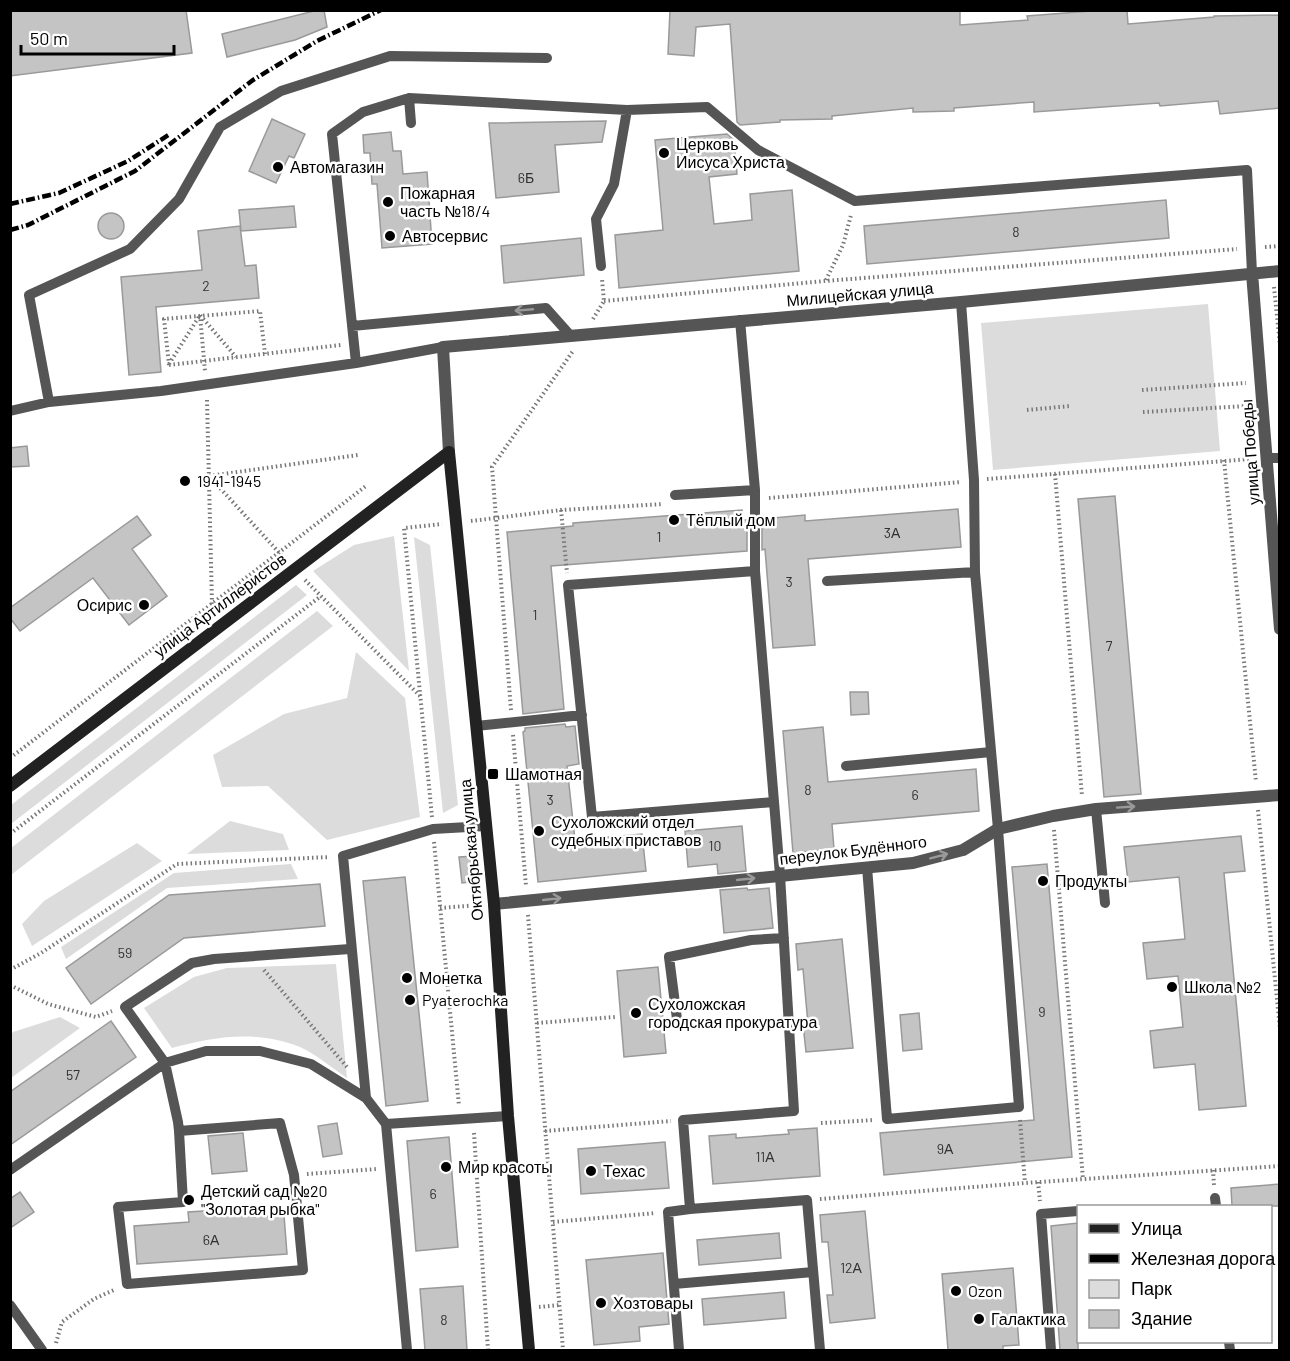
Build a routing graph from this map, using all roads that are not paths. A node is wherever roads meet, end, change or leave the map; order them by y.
1 (547, 58) dead end
2 (409, 98) junction
3 (627, 110) junction
4 (411, 123) dead end
5 (601, 266) road end
6 (1276, 271) edge
7 (1252, 273) junction
8 (961, 302) junction
9 (740, 320) junction
10 (352, 326) junction
11 (570, 335) junction
12 (442, 347) junction
13 (356, 363) junction
14 (49, 402) junction
15 (10, 411) edge
16 (449, 452) junction
17 (1273, 458) edge
18 (675, 495) dead end
19 (756, 495) junction
20 (754, 571) junction
21 (975, 572) junction
22 (828, 581) dead end
23 (1280, 629) edge
24 (582, 715) junction
25 (476, 726) junction
26 (991, 752) junction
27 (846, 766) dead end
28 (10, 786) edge
29 (1280, 795) edge
30 (773, 802) junction
31 (1089, 810) junction
32 (486, 826) junction
33 (998, 828) junction
34 (867, 867) junction
35 (780, 875) junction
36 (1105, 903) dead end
37 (494, 904) junction
38 (784, 938) junction
39 (350, 949) junction
40 (677, 1019) dead end
41 (165, 1063) junction
42 (365, 1092) junction
43 (508, 1116) junction
44 (386, 1124) junction
45 (179, 1131) junction
46 (10, 1170) edge
47 (690, 1209) junction
48 (1077, 1211) edge
49 (813, 1272) junction
50 (674, 1284) junction
51 (10, 1305) edge
52 (42, 1350) edge
53 (407, 1350) edge
54 (529, 1350) edge
55 (679, 1350) edge
56 (820, 1350) edge
57 (1051, 1350) edge

1 - 14 lane
2 - 3 lane
2 - 4 lane
2 - 10 lane
3 - 5 lane
3 - 7 lane
6 - 7 street, Милицейская улица
7 - 8 street, Милицейская улица
7 - 17 street, улица Победы
8 - 9 street, Милицейская улица
8 - 21 lane
9 - 11 street, Милицейская улица
9 - 19 lane
11 -> 10 lane
10 - 13 lane
11 - 12 street, Милицейская улица
12 - 13 lane
12 - 16 street, Октябрьская улица
13 - 14 lane
14 - 15 lane
16 - 25 street, Октябрьская улица
16 - 28 street, улица Артиллеристов
17 - 23 street, улица Победы
18 - 19 lane
19 - 20 lane
20 - 24 lane
20 - 30 lane
21 - 22 lane
21 - 26 lane
24 - 25 lane
24 - 30 lane
25 - 32 street, Октябрьская улица
26 - 27 lane
26 - 33 lane
31 -> 29 street, переулок Будённого
30 - 35 lane
31 - 33 street, переулок Будённого
31 - 36 lane
32 - 37 street, Октябрьская улица
32 - 39 lane
34 -> 33 street, переулок Будённого
33 - 34 lane
34 - 35 street, переулок Будённого
37 -> 35 street, переулок Будённого
35 - 38 lane
37 - 43 street, Октябрьская улица
38 - 40 lane
38 - 47 lane
39 - 41 lane
39 - 42 lane
41 - 42 lane
41 - 45 lane
41 - 46 lane
42 - 44 lane
43 - 44 lane
43 - 54 street, Октябрьская улица
44 - 53 lane
45 - 45 lane
47 - 49 lane
47 - 50 lane
48 - 57 lane
49 - 50 lane
49 - 56 lane
50 - 55 lane
51 - 52 lane

